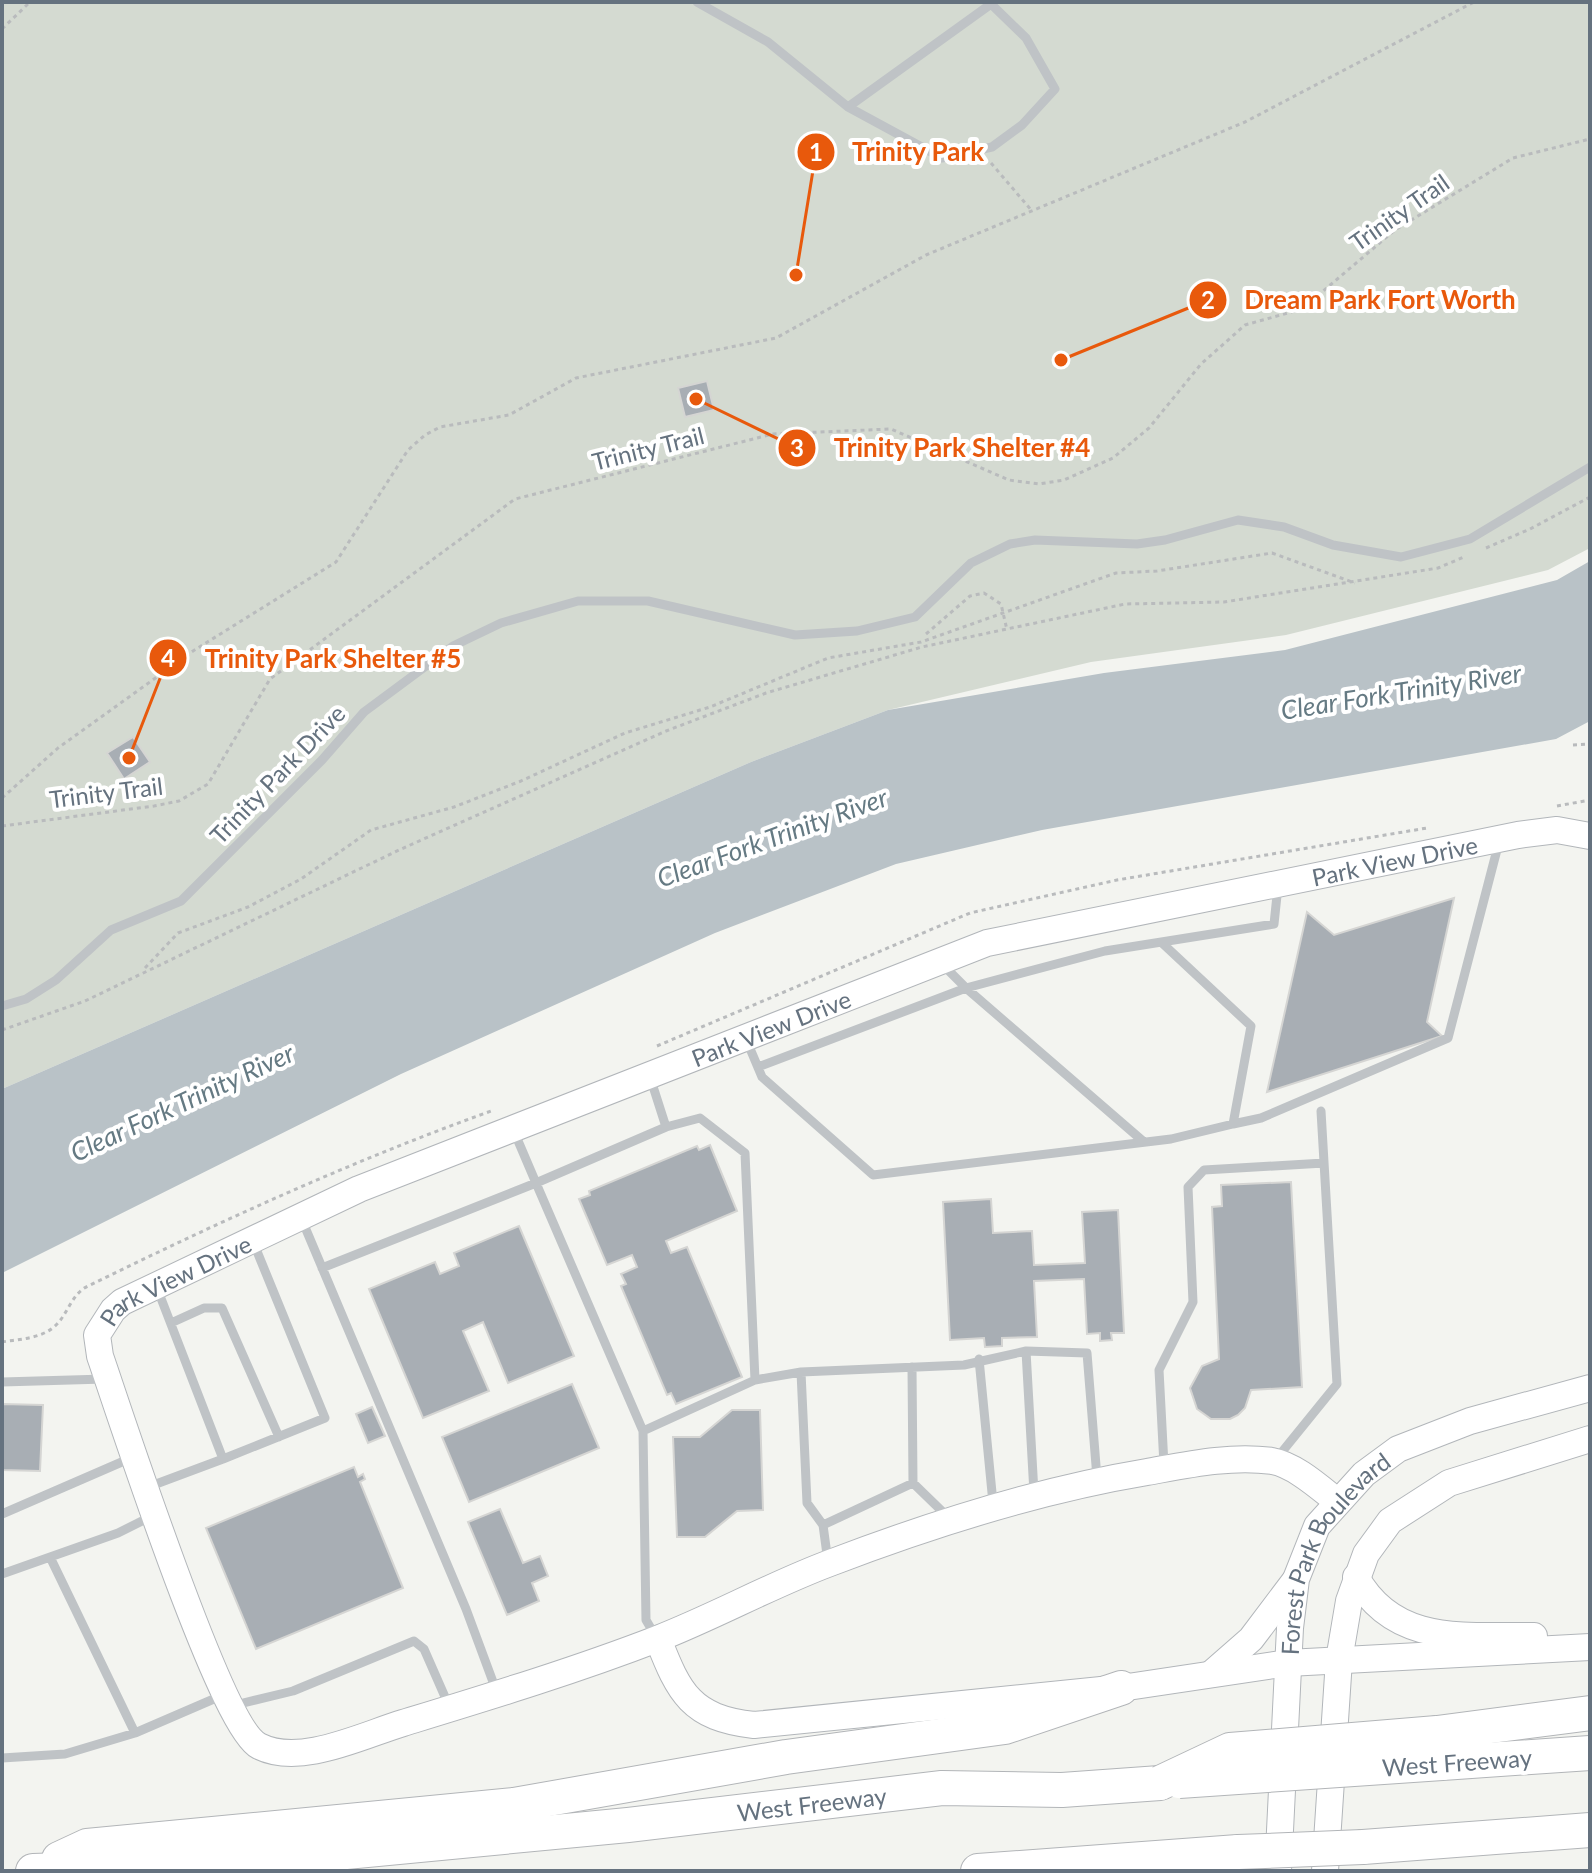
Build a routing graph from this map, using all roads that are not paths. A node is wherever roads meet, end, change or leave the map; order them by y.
1 (697, 2) edge
2 (848, 107) junction
3 (1590, 467) edge
4 (1590, 836) edge
5 (1499, 838) junction
6 (1279, 881) junction
7 (1161, 942) junction
8 (938, 960) junction
9 (966, 988) junction
10 (2, 1006) edge
11 (746, 1039) junction
12 (758, 1067) junction
13 (650, 1077) junction
14 (1321, 1111) dead end
15 (510, 1117) junction
16 (1233, 1124) junction
17 (666, 1127) junction
18 (1144, 1142) junction
19 (1324, 1163) junction
20 (536, 1183) junction
21 (300, 1216) junction
22 (252, 1239) junction
23 (322, 1268) junction
24 (156, 1285) junction
25 (171, 1323) junction
26 (1026, 1351) junction
27 (979, 1359) junction
28 (912, 1367) junction
29 (801, 1372) junction
30 (108, 1379) junction
31 (755, 1380) junction
32 (2, 1382) edge
33 (1590, 1388) edge
34 (643, 1431) junction
35 (279, 1437) junction
36 (1590, 1439) edge
37 (135, 1456) junction
38 (223, 1459) junction
39 (1275, 1461) junction
40 (1164, 1469) junction
41 (1098, 1480) junction
42 (913, 1483) junction
43 (146, 1488) junction
44 (1034, 1496) junction
45 (1338, 1502) junction
46 (993, 1508) junction
47 (2, 1514) edge
48 (155, 1515) junction
49 (953, 1522) junction
50 (823, 1525) junction
51 (50, 1557) junction
52 (829, 1563) junction
53 (2, 1574) edge
54 (1356, 1577) junction
55 (1296, 1579) junction
56 (1590, 1637) edge
57 (658, 1639) junction
58 (1590, 1647) edge
59 (1339, 1660) junction
60 (1288, 1663) junction
61 (1211, 1674) junction
62 (1121, 1688) junction
63 (497, 1694) junction
64 (229, 1700) junction
65 (451, 1709) junction
66 (1590, 1713) edge
67 (135, 1733) junction
68 (1439, 1748) junction
69 (1590, 1753) edge
70 (2, 1758) edge
71 (1590, 1830) edge
72 (1479, 1840) junction
73 (1590, 1853) edge
74 (34, 1871) edge
75 (978, 1871) edge
76 (1278, 1871) edge
77 (1325, 1871) edge

1 - 2 lane
2 - 2 lane
3 - 10 lane, Trinity Park Drive
4 - 5 street, Park View Drive
5 - 6 street, Park View Drive
5 - 16 lane
6 - 7 lane
6 - 8 street, Park View Drive
7 - 9 lane
7 - 16 lane
8 - 9 lane
8 - 11 street, Park View Drive
9 - 12 lane
9 - 18 lane
11 - 12 lane
11 - 13 street, Park View Drive
12 - 18 lane
13 - 15 street, Park View Drive
13 - 17 lane
14 - 19 lane
15 - 20 lane
15 - 21 street, Park View Drive
16 - 18 lane
17 - 20 lane
17 - 31 lane
19 - 39 lane
19 - 40 lane
20 - 23 lane
20 - 34 lane
21 - 22 street, Park View Drive
21 - 23 lane
22 - 24 street, Park View Drive
22 - 35 lane
23 - 63 lane
24 - 25 lane
24 - 30 street, Park View Drive
25 - 35 lane
25 - 38 lane
26 - 27 lane
26 - 41 lane
26 - 44 lane
27 - 28 lane
27 - 46 lane
28 - 29 lane
28 - 42 lane
29 - 31 lane
29 - 50 lane
30 - 32 lane
30 - 37 street, Park View Drive
31 - 34 lane
33 - 45 street, Forest Park Boulevard
34 - 57 lane
35 - 38 lane
36 - 54 street, Forest Park Boulevard
37 - 43 street, Park View Drive
37 - 47 lane
38 - 43 lane
39 - 40 street, Park View Drive
39 - 45 street, Park View Drive
40 - 41 street, Park View Drive
41 - 44 street, Park View Drive
42 - 49 lane
42 - 50 lane
43 - 48 street, Park View Drive
44 - 46 street, Park View Drive
45 - 55 street, Forest Park Boulevard
46 - 49 street, Park View Drive
48 - 51 lane
48 - 64 street, Park View Drive
49 - 52 street, Park View Drive
50 - 52 lane
51 - 53 lane
51 - 67 lane
52 - 57 street, Park View Drive
54 - 56 street
54 - 59 street, Forest Park Boulevard
55 - 60 street, Forest Park Boulevard
55 - 61 street
57 - 62 street
57 - 63 street, Park View Drive
58 - 59 street
59 - 60 street
59 - 77 street, Forest Park Boulevard
60 - 61 street
60 - 76 street, Forest Park Boulevard
61 - 62 street
62 - 74 highway
63 - 65 street, Park View Drive
64 - 65 street, Park View Drive
64 - 65 lane
64 - 67 lane
66 - 68 highway
67 - 70 lane
68 - 69 highway, West Freeway
68 - 74 highway, West Freeway, bridge
71 - 72 highway
72 - 73 highway
72 - 75 highway, bridge

